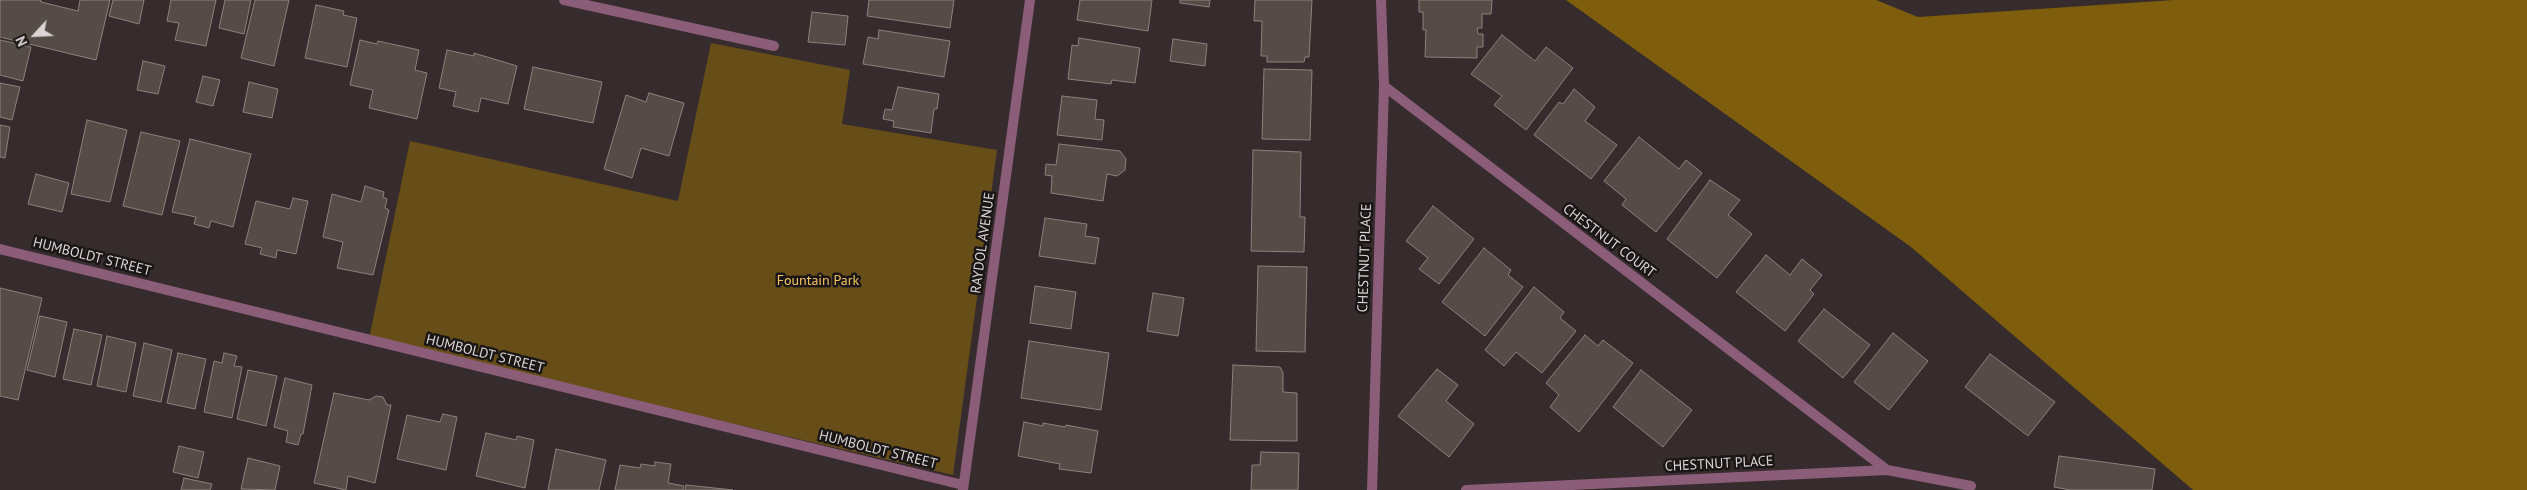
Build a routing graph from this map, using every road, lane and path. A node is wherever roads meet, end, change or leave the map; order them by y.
1 (564, 0) edge
2 (1030, 0) edge
3 (1381, 0) edge
4 (774, 46) dead end
5 (1384, 86) junction
6 (0, 248) edge
7 (1887, 470) junction
8 (1971, 486) dead end
9 (963, 488) edge
10 (1372, 490) edge
11 (1466, 490) edge

1 - 4 street
2 - 9 street, RAYDOL AVENUE
3 - 5 street
5 - 7 street, CHESTNUT COURT
5 - 10 street, CHESTNUT PLACE
6 - 9 street, HUMBOLDT STREET
7 - 8 street, CHESTNUT PLACE
7 - 11 street, CHESTNUT PLACE

